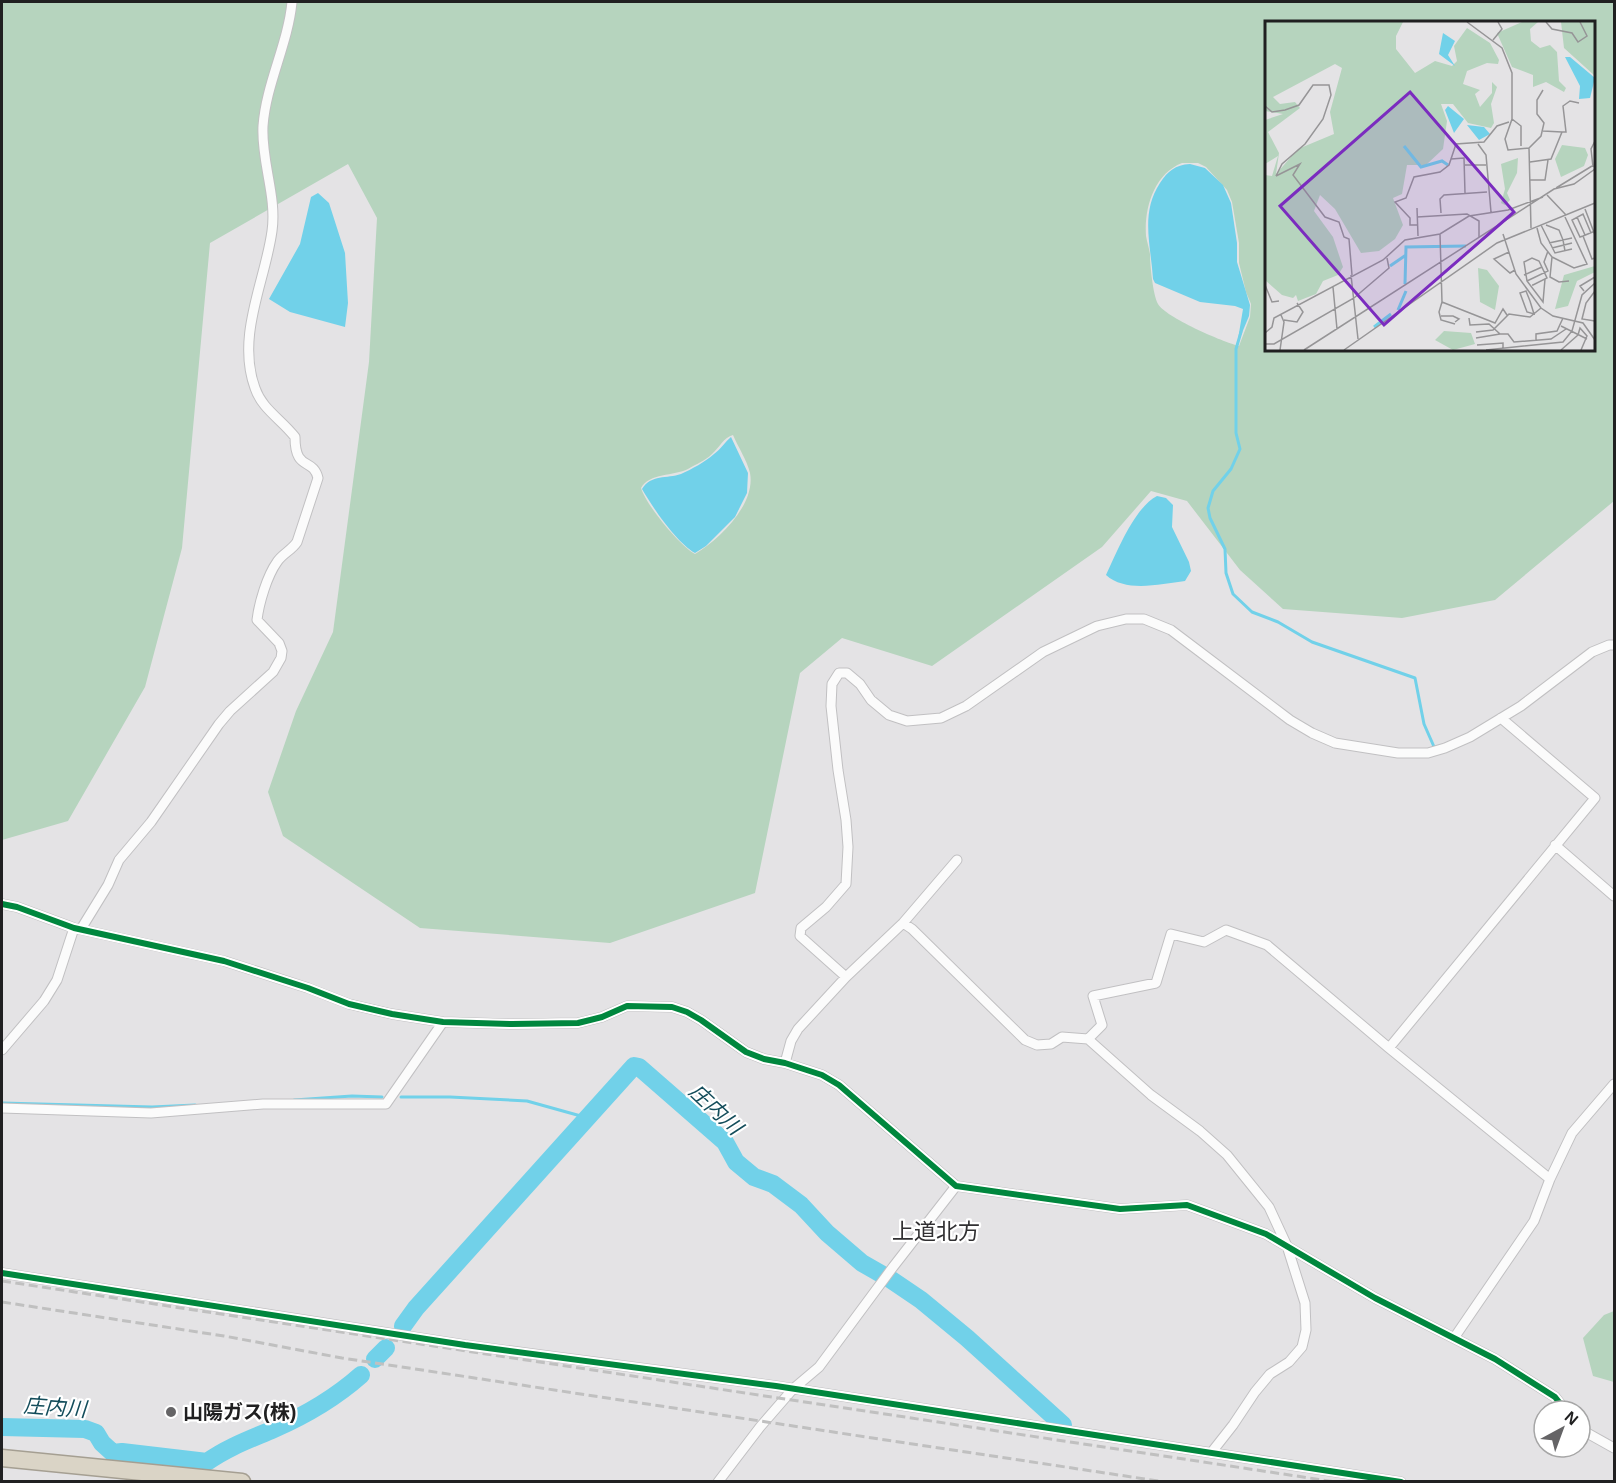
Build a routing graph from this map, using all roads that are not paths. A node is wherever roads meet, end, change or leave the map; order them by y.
1 (292, 2) edge
2 (1614, 645) edge
3 (1501, 718) junction
4 (1555, 845) junction
5 (957, 860) dead end
6 (1614, 896) edge
7 (2, 904) edge
8 (903, 923) junction
9 (77, 928) junction
10 (846, 977) junction
11 (443, 1022) junction
12 (1089, 1039) junction
13 (1389, 1048) junction
14 (2, 1050) edge
15 (785, 1063) junction
16 (1614, 1084) edge
17 (2, 1108) edge
18 (1550, 1179) junction
19 (956, 1186) junction
20 (1287, 1246) junction
21 (2, 1273) edge
22 (1454, 1338) junction
23 (793, 1389) junction
24 (1557, 1399) edge
25 (1592, 1436) edge
26 (1614, 1448) edge
27 (1211, 1453) junction
28 (2, 1458) edge
29 (242, 1482) edge
30 (718, 1482) edge
31 (1401, 1482) edge

1 - 9 street
2 - 3 street
3 - 4 street
3 - 10 street
4 - 6 street
4 - 13 street
5 - 8 street
7 - 9 street
8 - 10 street
8 - 12 street
9 - 11 street
9 - 14 street
10 - 15 street
11 - 15 street
11 - 17 street
12 - 13 street
12 - 20 street
13 - 18 street
15 - 19 street
16 - 18 street
18 - 22 street
19 - 20 street
19 - 23 street
20 - 22 street
20 - 27 street
21 - 23 street
22 - 24 street
23 - 27 street
23 - 30 street
25 - 26 street
27 - 31 street
28 - 29 highway

